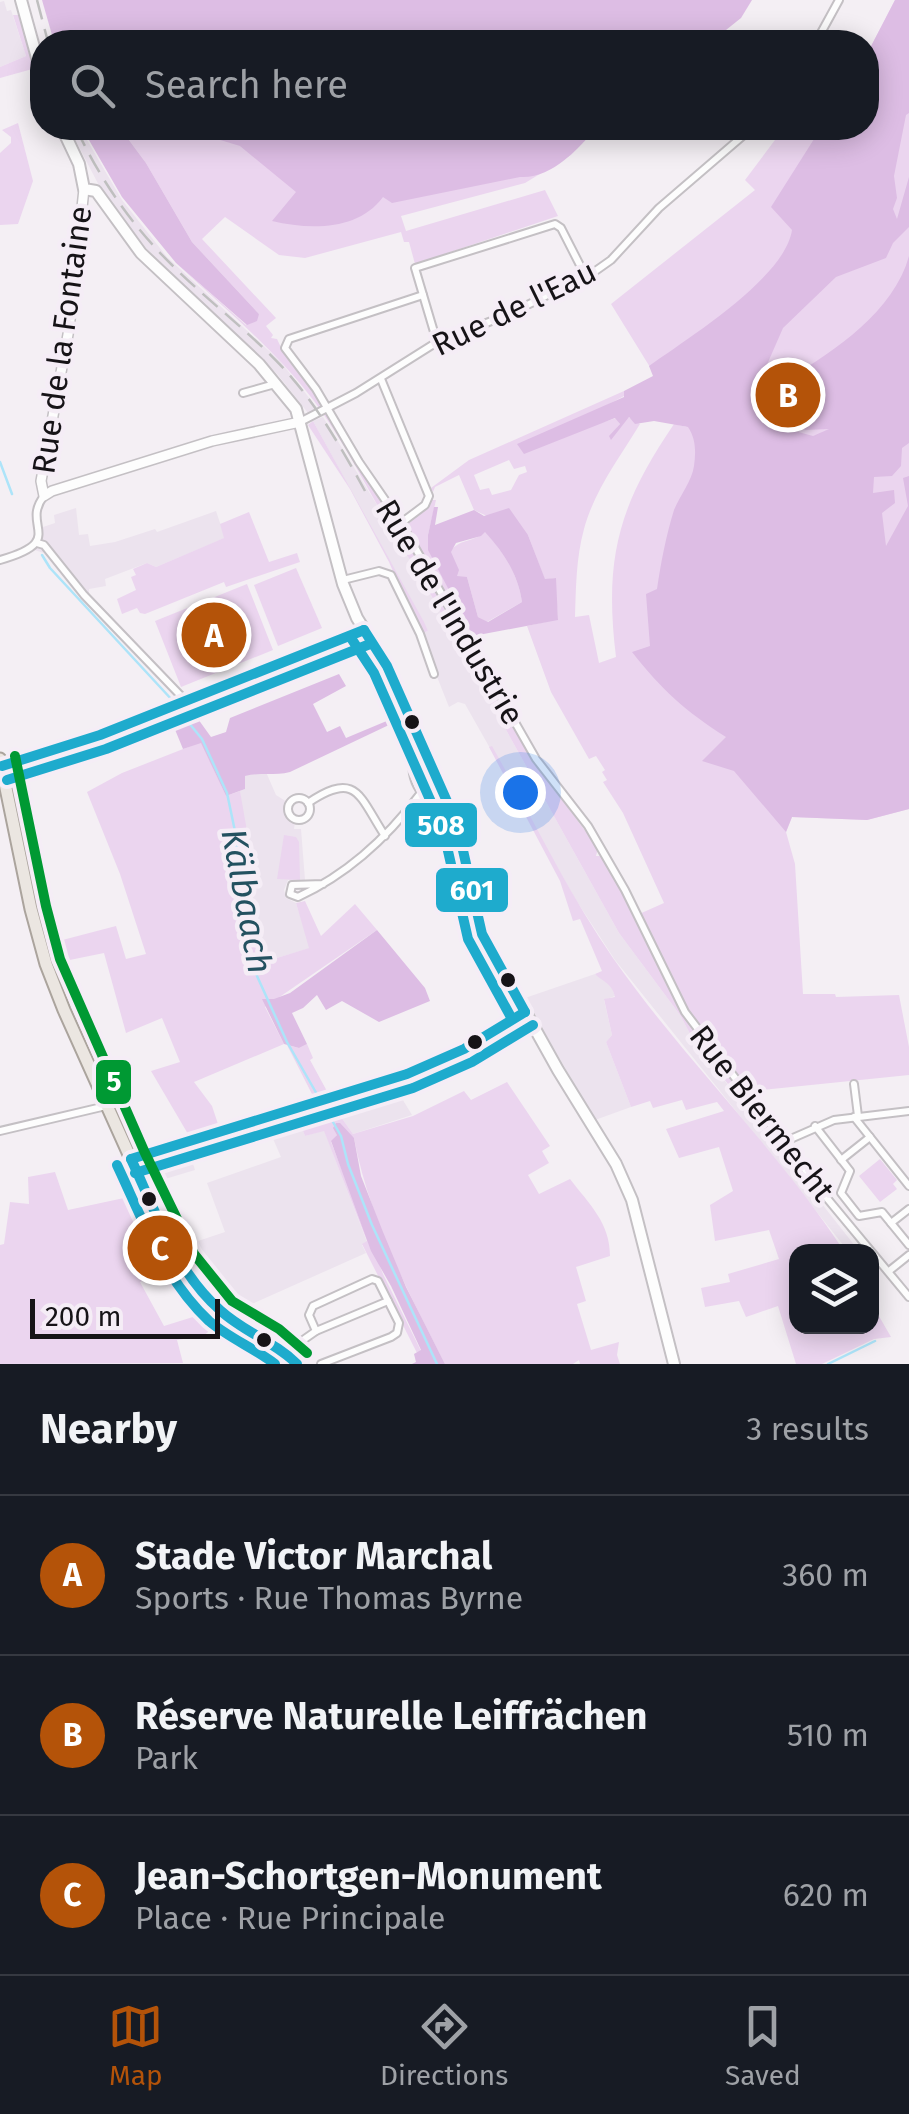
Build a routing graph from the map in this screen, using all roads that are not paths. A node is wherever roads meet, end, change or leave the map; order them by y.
1 (21, 0) edge
2 (839, 0) edge
3 (823, 30) edge
4 (30, 33) edge
5 (68, 140) edge
6 (738, 140) edge
7 (84, 189) junction
8 (586, 277) junction
9 (423, 295) junction
10 (437, 342) junction
11 (381, 378) junction
12 (277, 384) junction
13 (244, 394) dead end
14 (328, 408) junction
15 (300, 422) junction
16 (44, 496) junction
17 (401, 523) junction
18 (36, 543) junction
19 (0, 560) edge
20 (342, 580) junction
21 (364, 630) junction
22 (434, 674) dead end
23 (183, 703) junction
24 (424, 749) junction
25 (1, 762) edge
26 (420, 794) junction
27 (308, 803) dead end
28 (448, 803) junction
29 (385, 836) junction
30 (323, 884) junction
31 (636, 915) joint
32 (525, 1012) junction
33 (854, 1084) dead end
34 (108, 1106) junction
35 (909, 1111) edge
36 (856, 1116) junction
37 (815, 1126) junction
38 (0, 1130) edge
39 (870, 1137) junction
40 (786, 1141) junction
41 (131, 1159) junction
42 (841, 1160) junction
43 (909, 1186) edge
44 (909, 1209) edge
45 (892, 1223) junction
46 (909, 1245) edge
47 (909, 1255) edge
48 (889, 1271) junction
49 (909, 1297) edge
50 (388, 1301) junction
51 (316, 1331) junction
52 (286, 1352) junction
53 (297, 1364) edge
54 (320, 1364) edge
55 (674, 1364) edge

1 - 4 main road
2 - 3 street
5 - 7 main road, Rue de la Fontaine
6 - 8 street, Rue de l'Eau
7 - 12 main road
7 - 16 street, Rue de la Fontaine
8 - 9 street
8 - 10 street, Rue de l'Eau
9 - 10 street
9 - 14 street, Rue de l'Industrie
10 - 11 street, Rue de l'Eau
11 - 14 street, Rue de l'Eau
11 - 17 street
12 - 13 street
12 - 15 main road
14 - 15 street, Rue de l'Eau
14 - 17 street, Rue de l'Industrie
15 - 16 street
15 - 20 main road
16 - 18 street
17 - 31 street, Rue de l'Industrie
18 - 19 street
18 - 23 street
20 - 21 main road
20 - 22 street
21 - 23 street
21 - 24 main road
23 - 25 street
24 - 26 street
24 - 28 main road
25 - 34 main road
26 - 28 street
26 - 29 street
27 - 29 street
28 - 32 main road
29 - 30 street
30 - 30 street
31 - 40 street, Rue Biermecht
32 - 41 street
32 - 55 main road
33 - 36 street
34 - 38 street
34 - 41 main road
35 - 36 street
36 - 37 street
36 - 39 street
37 - 40 street
37 - 42 street
39 - 42 street
39 - 43 street
40 - 48 street, Rue Biermecht
41 - 52 main road
42 - 45 street
44 - 45 street
45 - 46 street
47 - 48 street
48 - 49 street, Rue Biermecht
50 - 51 street
50 - 51 street
50 - 54 street
51 - 52 street
52 - 53 main road

